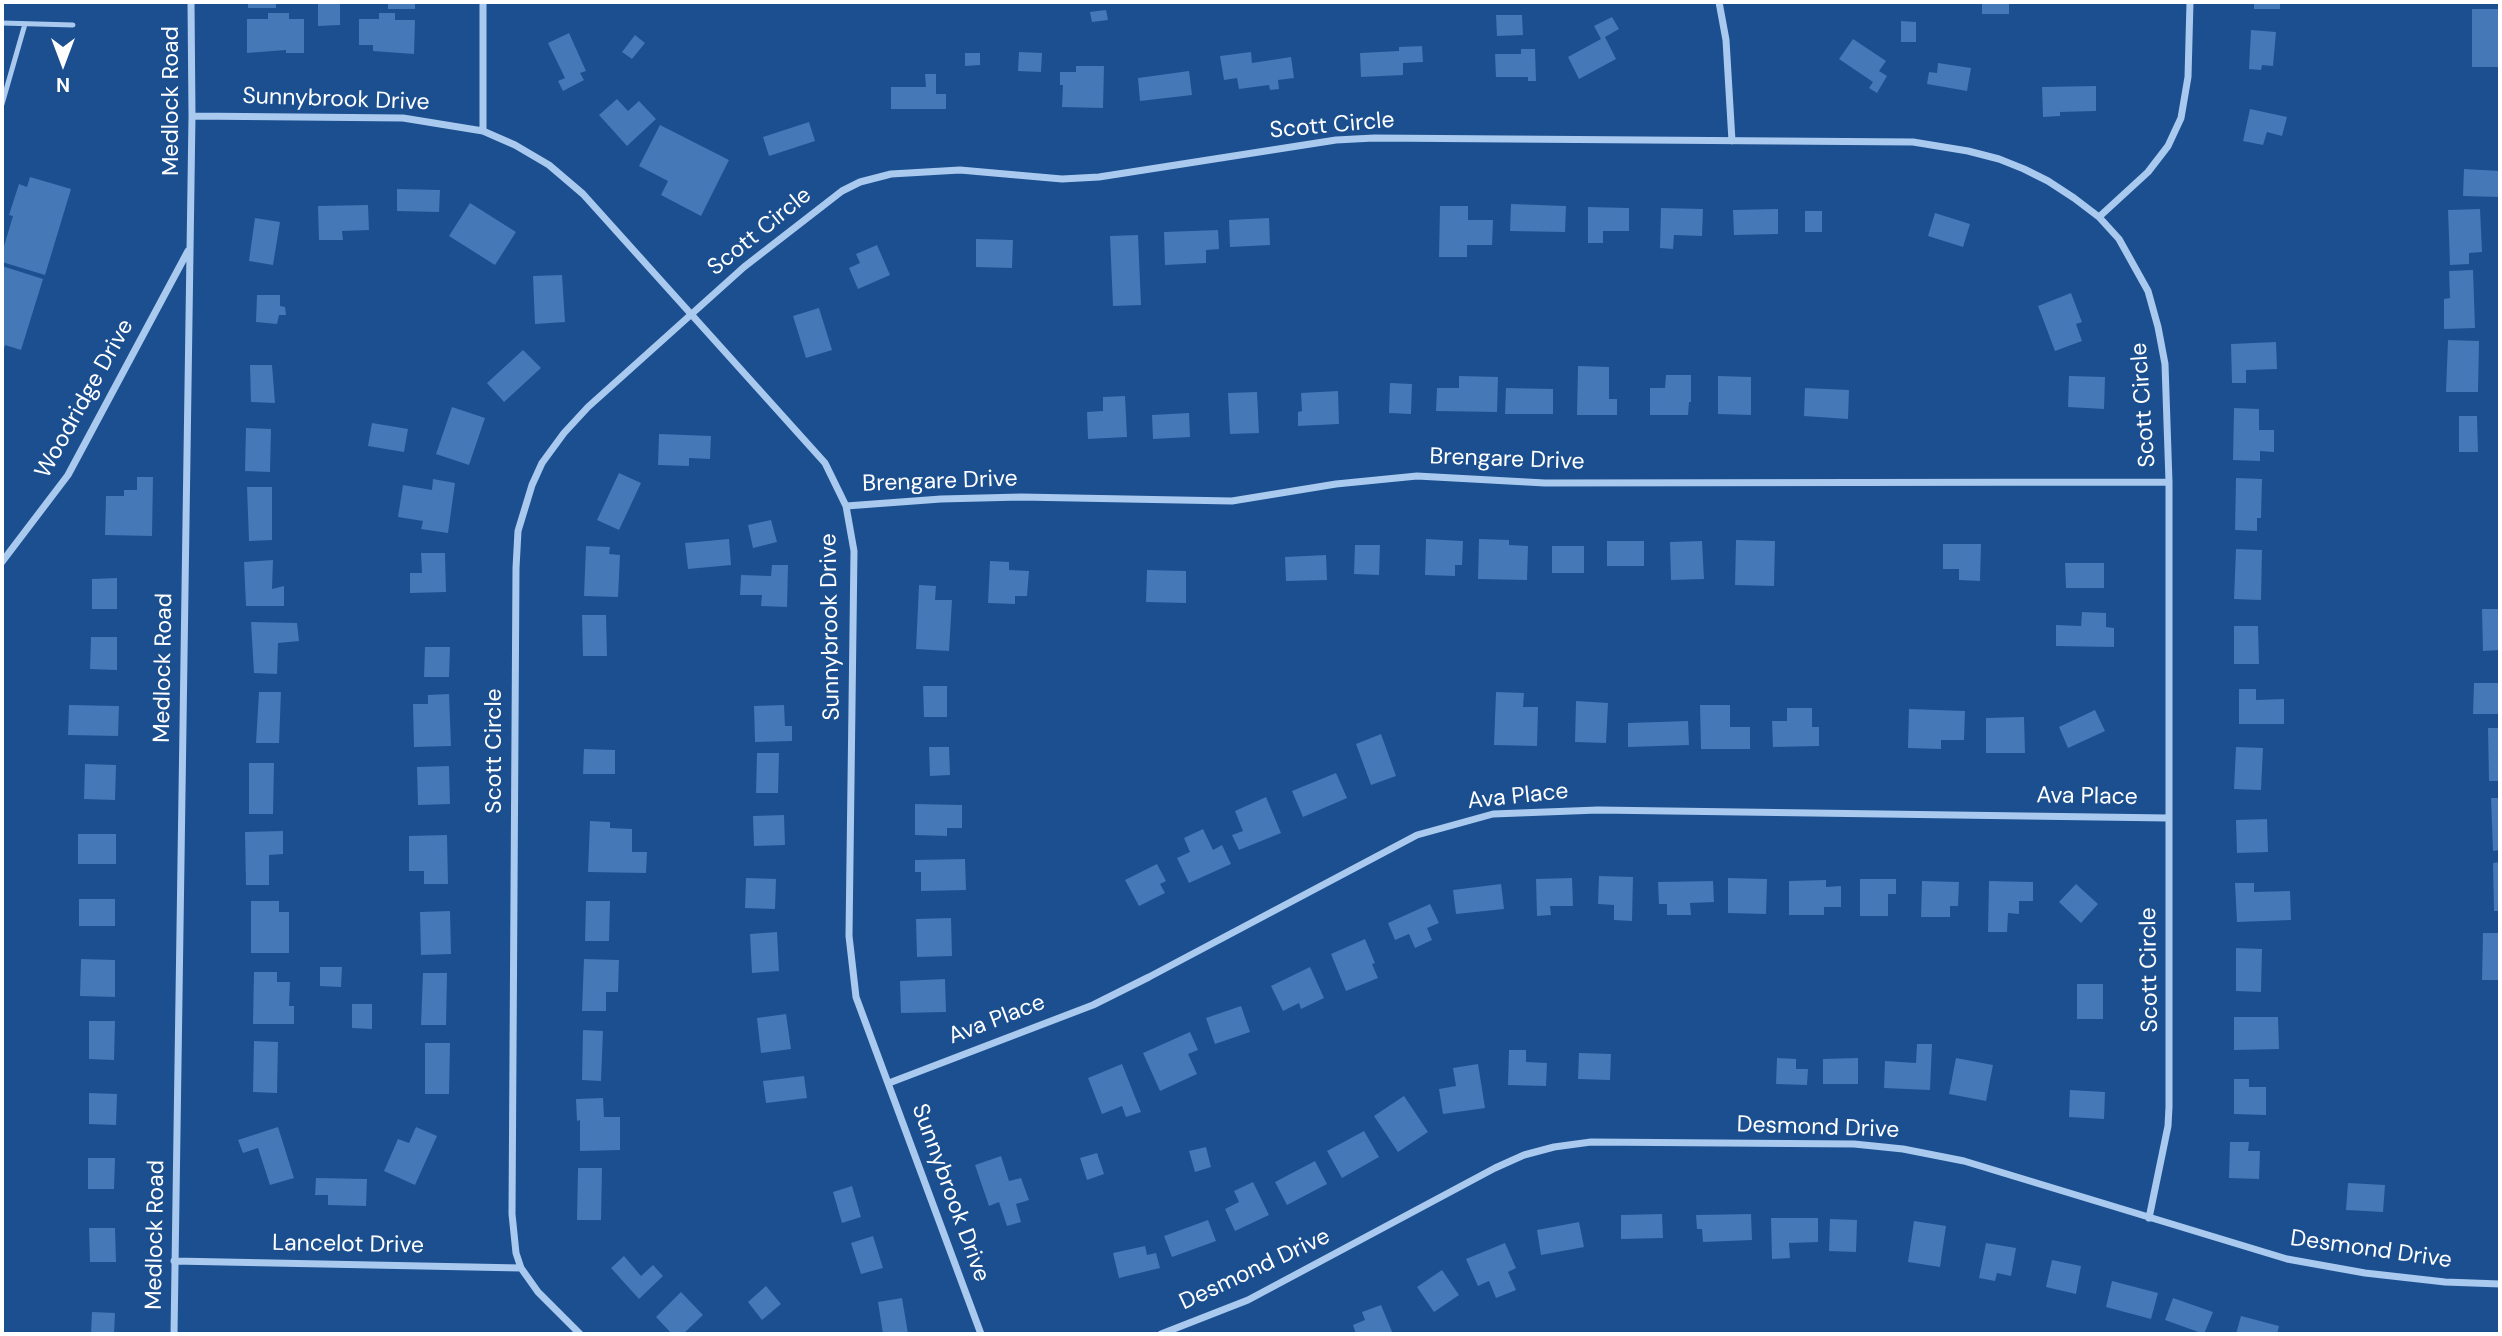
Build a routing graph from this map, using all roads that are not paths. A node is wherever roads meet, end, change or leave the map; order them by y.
1 (191, 2) edge
2 (483, 2) edge
3 (1719, 2) edge
4 (2190, 2) edge
5 (2, 23) edge
6 (25, 24) junction
7 (73, 25) dead end
8 (2, 104) edge
9 (192, 116) junction
10 (483, 131) junction
11 (1732, 141) junction
12 (2099, 217) junction
13 (190, 247) junction
14 (692, 314) junction
15 (2169, 482) junction
16 (846, 506) junction
17 (2, 562) edge
18 (2168, 818) junction
19 (889, 1083) junction
20 (2149, 1217) junction
21 (174, 1261) junction
22 (521, 1268) junction
23 (2500, 1284) edge
24 (1167, 1333) edge
25 (174, 1334) edge
26 (580, 1334) edge
27 (981, 1334) edge

1 - 9 street, Medlock Road
2 - 10 street
3 - 11 street
4 - 12 street
5 - 6 lane
6 - 7 lane
6 - 8 lane
9 - 10 street, Sunnybrook Drive
9 - 13 street, Medlock Road
10 - 14 street, Sunnybrook Drive
11 - 12 street, Scott Circle
11 - 14 street, Scott Circle
12 - 15 street, Scott Circle
13 - 17 street, Woodridge Drive
13 - 21 street, Medlock Road
14 - 16 street, Sunnybrook Drive
14 - 22 street, Scott Circle
15 - 16 street, Brengare Drive
15 - 18 street, Scott Circle
16 - 19 street, Sunnybrook Drive
18 - 19 street, Ava Place
18 - 20 street, Scott Circle
19 - 27 street, Sunnybrook Drive
20 - 23 street, Desmond Drive
20 - 24 street, Desmond Drive
21 - 22 street, Lancelot Drive
21 - 25 street, Medlock Road
22 - 26 street, Scott Circle

